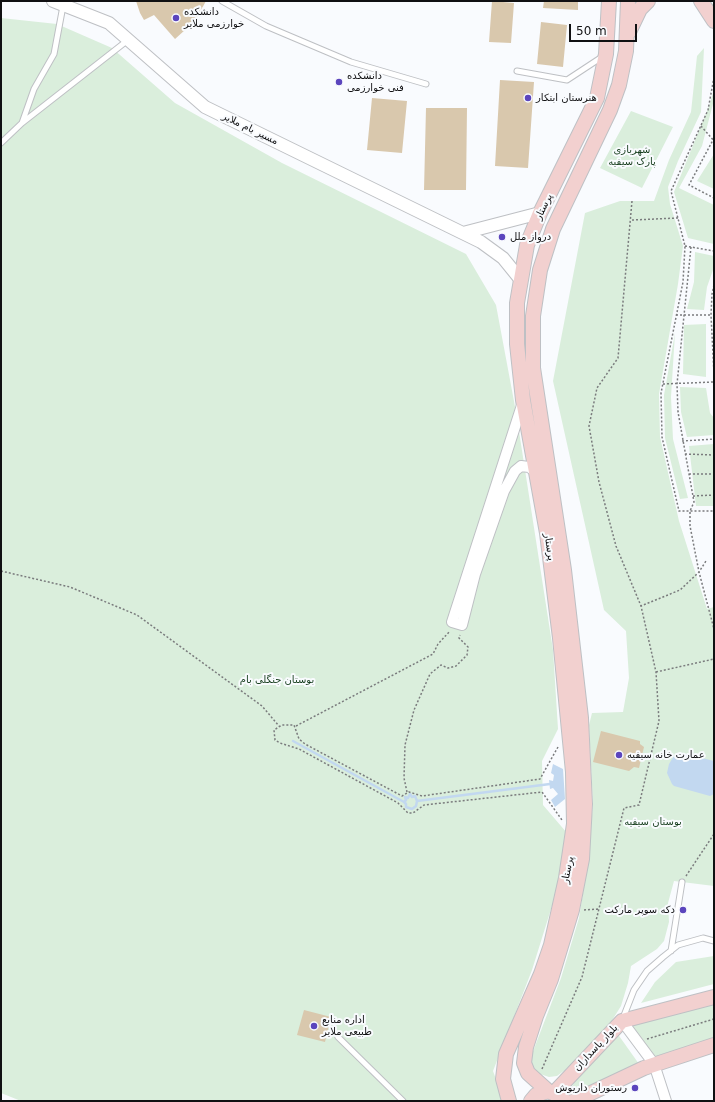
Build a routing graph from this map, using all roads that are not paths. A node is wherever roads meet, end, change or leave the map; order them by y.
1 (222, 1) edge
2 (609, 1) edge
3 (628, 1) edge
4 (648, 1) edge
5 (701, 1) edge
6 (58, 3) edge
7 (714, 21) edge
8 (627, 36) junction
9 (128, 40) junction
10 (606, 54) junction
11 (517, 71) dead end
12 (426, 84) dead end
13 (22, 123) junction
14 (1, 143) edge
15 (540, 213) junction
16 (463, 233) junction
17 (520, 279) junction
18 (523, 400) junction
19 (537, 473) junction
20 (682, 882) road end
21 (714, 941) edge
22 (671, 951) junction
23 (714, 997) edge
24 (622, 1021) junction
25 (338, 1037) dead end
26 (714, 1045) edge
27 (654, 1064) junction
28 (556, 1095) edge
29 (506, 1099) edge
30 (403, 1101) edge
31 (530, 1101) edge
32 (574, 1101) edge
33 (666, 1101) edge

1 - 12 lane
2 - 10 main road, پرستار
3 - 8 main road, پرستار
4 - 8 main road
5 - 7 main road
6 - 9 street, مسیر بام ملایر
6 - 13 lane
8 - 28 main road, پرستار
9 - 13 lane
9 - 16 street, مسیر بام ملایر
10 - 11 lane
10 - 15 main road, پرستار
13 - 14 lane
15 - 16 street
15 - 17 main road, پرستار
16 - 17 street, مسیر بام ملایر
17 - 18 main road, پرستار
18 - 19 main road, پرستار
18 - 19 street
19 - 29 main road, پرستار
20 - 22 lane
21 - 22 lane
22 - 24 lane
23 - 24 main road, بلوار پاسداران
24 - 27 street
24 - 28 main road, بلوار پاسداران
25 - 30 lane
26 - 27 main road
27 - 32 main road
27 - 33 street
28 - 31 main road, بلوار پاسداران

